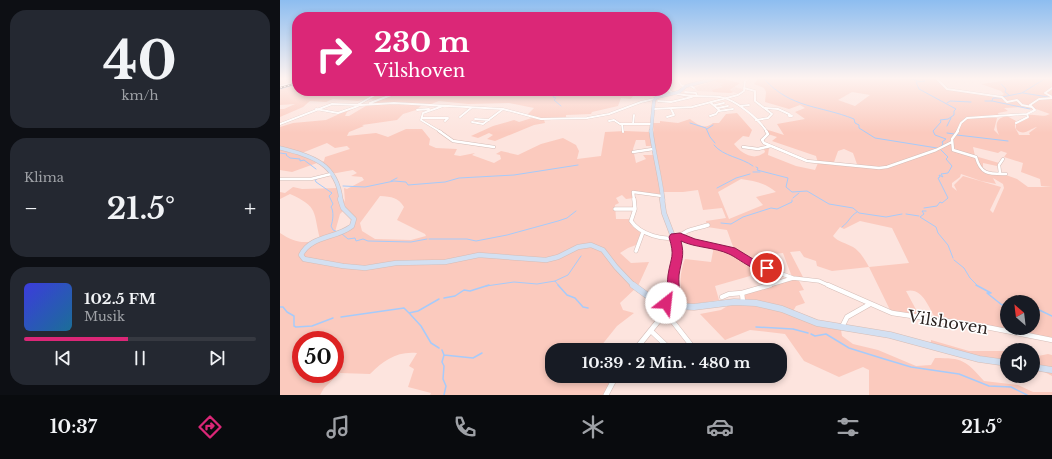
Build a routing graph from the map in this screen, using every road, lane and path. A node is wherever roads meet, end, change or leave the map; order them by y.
1 (373, 96) edge
2 (388, 96) edge
3 (662, 96) edge
4 (687, 96) edge
5 (708, 96) edge
6 (732, 96) edge
7 (755, 96) edge
8 (998, 96) edge
9 (1052, 97) edge
10 (726, 98) junction
11 (654, 99) junction
12 (658, 101) dead end
13 (710, 103) junction
14 (724, 103) dead end
15 (368, 104) junction
16 (359, 105) junction
17 (445, 105) junction
18 (715, 105) junction
19 (749, 105) dead end
20 (728, 106) dead end
21 (740, 106) junction
22 (471, 108) junction
23 (765, 108) junction
24 (1033, 108) junction
25 (316, 109) junction
26 (433, 109) junction
27 (653, 109) junction
28 (671, 109) junction
29 (733, 109) dead end
30 (417, 110) dead end
31 (503, 110) junction
32 (718, 110) junction
33 (1027, 114) junction
34 (634, 115) dead end
35 (790, 115) dead end
36 (710, 116) dead end
37 (460, 117) dead end
38 (667, 117) dead end
39 (422, 118) junction
40 (475, 119) dead end
41 (489, 120) junction
42 (756, 120) junction
43 (445, 121) dead end
44 (609, 121) dead end
45 (472, 122) dead end
46 (1016, 123) dead end
47 (280, 124) edge
48 (622, 124) junction
49 (633, 124) junction
50 (651, 124) junction
51 (622, 132) dead end
52 (952, 142) junction
53 (771, 146) junction
54 (494, 147) dead end
55 (743, 147) dead end
56 (280, 148) edge
57 (653, 149) junction
58 (633, 152) dead end
59 (1003, 159) dead end
60 (1000, 173) junction
61 (331, 174) junction
62 (1006, 174) dead end
63 (280, 179) edge
64 (662, 196) junction
65 (635, 208) junction
66 (615, 209) dead end
67 (708, 225) dead end
68 (643, 232) junction
69 (677, 236) junction
70 (636, 251) dead end
71 (793, 278) junction
72 (742, 293) junction
73 (722, 297) dead end
74 (672, 300) junction
75 (743, 302) junction
76 (870, 304) junction
77 (667, 306) junction
78 (676, 306) junction
79 (670, 318) dead end
80 (842, 327) junction
81 (651, 331) junction
82 (1052, 340) edge
83 (641, 343) edge
84 (664, 343) edge
85 (690, 343) edge
86 (1000, 362) edge
87 (1040, 368) edge
88 (1052, 370) edge
89 (612, 383) edge
90 (606, 395) edge

1 - 16 street
2 - 15 street
3 - 11 main road
4 - 12 street
5 - 10 street
6 - 10 street
7 - 23 street
8 - 24 street
9 - 24 street
10 - 13 street
10 - 21 street
11 - 27 main road
11 - 31 street
13 - 18 street
13 - 28 street
14 - 18 street
15 - 16 street
15 - 17 street
16 - 25 street
16 - 25 street
17 - 22 street
17 - 26 street
18 - 32 street
19 - 21 street
20 - 32 street
21 - 42 street
22 - 31 street
22 - 37 street
23 - 35 street
23 - 42 street
24 - 33 street
25 - 47 street
26 - 30 street
26 - 39 street
27 - 28 street
27 - 50 main road
28 - 38 street
29 - 32 street
31 - 41 street
32 - 36 street
33 - 46 street
33 - 52 street
34 - 49 street
39 - 43 street
39 - 54 street
40 - 41 street
41 - 45 street
42 - 53 street
44 - 48 street
48 - 49 street
48 - 51 street
49 - 50 street
50 - 57 main road
52 - 53 street
52 - 60 street
53 - 55 street
56 - 61 main road
57 - 58 street
57 - 64 main road
59 - 60 street
60 - 62 street
61 - 63 street
61 - 77 main road
64 - 65 street
64 - 69 main road
65 - 66 street
65 - 68 street
67 - 69 street
68 - 69 street
68 - 70 street
69 - 71 street, Vilshoven
69 - 74 main road
71 - 72 street, Vilshoven
71 - 76 street, Vilshoven
72 - 73 street, Vilshoven
72 - 75 street
74 - 77 main road
74 - 78 main road
75 - 78 main road
75 - 80 main road
76 - 80 street
76 - 82 street, Vilshoven
77 - 78 main road
77 - 81 street
79 - 85 street
80 - 86 main road
81 - 83 street
81 - 84 street
87 - 88 main road
89 - 90 street

